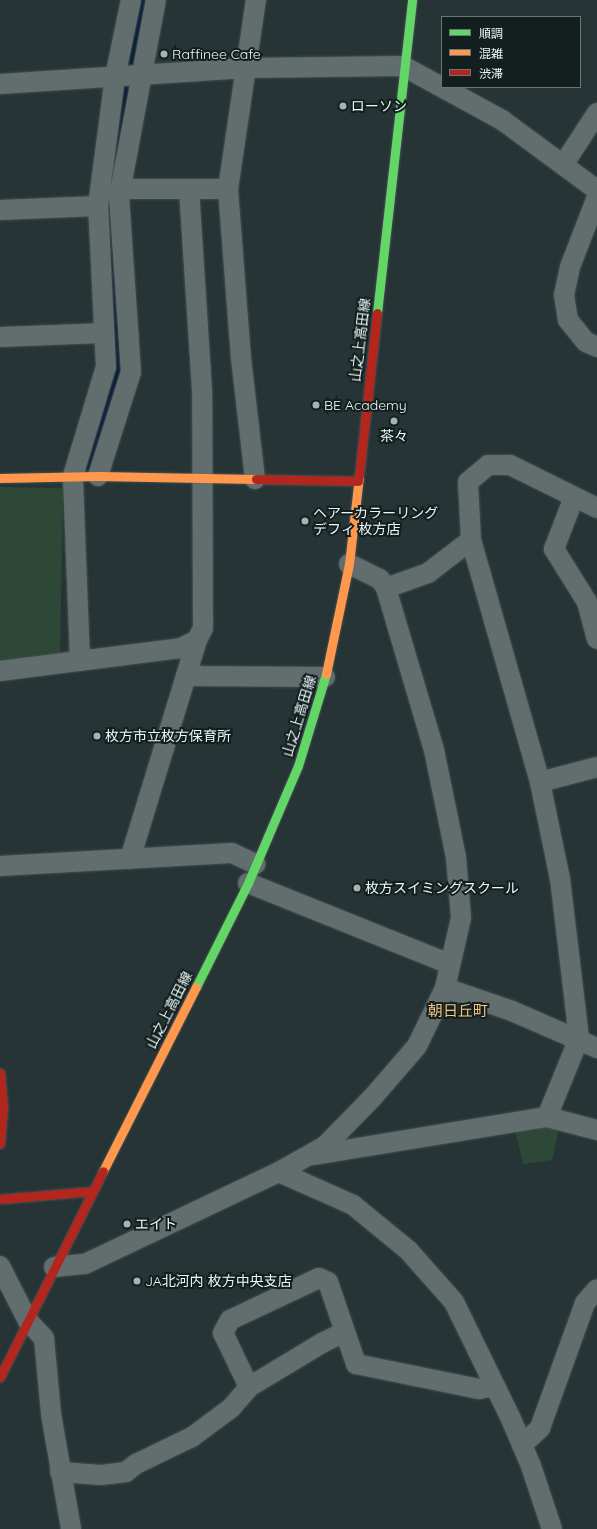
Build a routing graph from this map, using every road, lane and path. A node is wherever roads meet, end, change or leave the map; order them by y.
1 (131, 0) edge
2 (156, 0) edge
3 (256, 0) edge
4 (412, 0) edge
5 (403, 66) junction
6 (246, 68) junction
7 (141, 75) junction
8 (116, 77) junction
9 (0, 84) edge
10 (441, 87) edge
11 (443, 88) edge
12 (597, 113) edge
13 (563, 165) junction
14 (228, 189) junction
15 (120, 190) junction
16 (189, 190) junction
17 (597, 190) edge
18 (597, 197) edge
19 (98, 206) junction
20 (0, 210) edge
21 (104, 333) junction
22 (0, 337) edge
23 (597, 347) edge
24 (73, 476) junction
25 (98, 476) junction
26 (0, 478) edge
27 (200, 478) junction
28 (255, 479) junction
29 (358, 481) junction
30 (574, 497) junction
31 (597, 508) edge
32 (471, 540) junction
33 (349, 564) junction
34 (386, 588) junction
35 (597, 639) edge
36 (196, 640) junction
37 (80, 661) junction
38 (0, 671) edge
39 (186, 676) junction
40 (325, 677) junction
41 (597, 767) edge
42 (540, 782) junction
43 (130, 859) junction
44 (256, 864) junction
45 (0, 866) edge
46 (248, 883) junction
47 (450, 964) junction
48 (445, 988) junction
49 (580, 1038) junction
50 (597, 1048) edge
51 (0, 1080) edge
52 (547, 1117) junction
53 (597, 1130) edge
54 (0, 1144) edge
55 (308, 1156) junction
56 (279, 1172) junction
57 (93, 1191) junction
58 (0, 1199) edge
59 (0, 1266) edge
60 (54, 1267) junction
61 (597, 1289) edge
62 (28, 1321) junction
63 (346, 1332) junction
64 (0, 1377) edge
65 (494, 1386) junction
66 (249, 1388) junction
67 (522, 1445) junction
68 (60, 1472) junction
69 (71, 1529) edge
70 (552, 1529) edge

1 - 8 street
2 - 7 street
3 - 6 street
4 - 5 street, 山之上高田線
5 - 6 street
5 - 10 street
5 - 29 street, 山之上高田線
6 - 7 street
6 - 14 street
7 - 8 street
7 - 15 street
8 - 9 street
8 - 19 street
11 - 13 street
12 - 13 street
13 - 17 street
14 - 16 street
14 - 28 street
15 - 16 street
15 - 25 street
16 - 27 street
18 - 23 street
19 - 20 street
19 - 21 street
21 - 22 street
21 - 24 street
24 - 25 street
24 - 26 street
24 - 37 street
25 - 27 street
27 - 28 street
27 - 36 street
28 - 29 street
29 - 33 street, 山之上高田線
30 - 31 street
30 - 32 street
30 - 35 street
32 - 34 street
32 - 42 street
33 - 34 street
33 - 40 street, 山之上高田線
34 - 47 street
36 - 37 street
36 - 39 street
37 - 38 street
39 - 40 street
39 - 43 street
40 - 44 street, 山之上高田線
41 - 42 street
42 - 49 street
43 - 44 street
43 - 45 street
44 - 46 street, 山之上高田線
46 - 47 street
46 - 57 street, 山之上高田線
47 - 48 street
48 - 49 street
48 - 55 street
49 - 50 street
49 - 52 street
51 - 54 street
52 - 53 street
52 - 55 street
55 - 56 street
56 - 60 street
56 - 65 street
57 - 58 street
57 - 60 street, 山之上高田線
59 - 62 street
60 - 62 street, 山之上高田線
61 - 67 street
62 - 64 street, 山之上高田線
62 - 68 street
63 - 65 street
63 - 66 street
63 - 66 street
65 - 67 street
66 - 68 street
67 - 70 street
68 - 69 street

